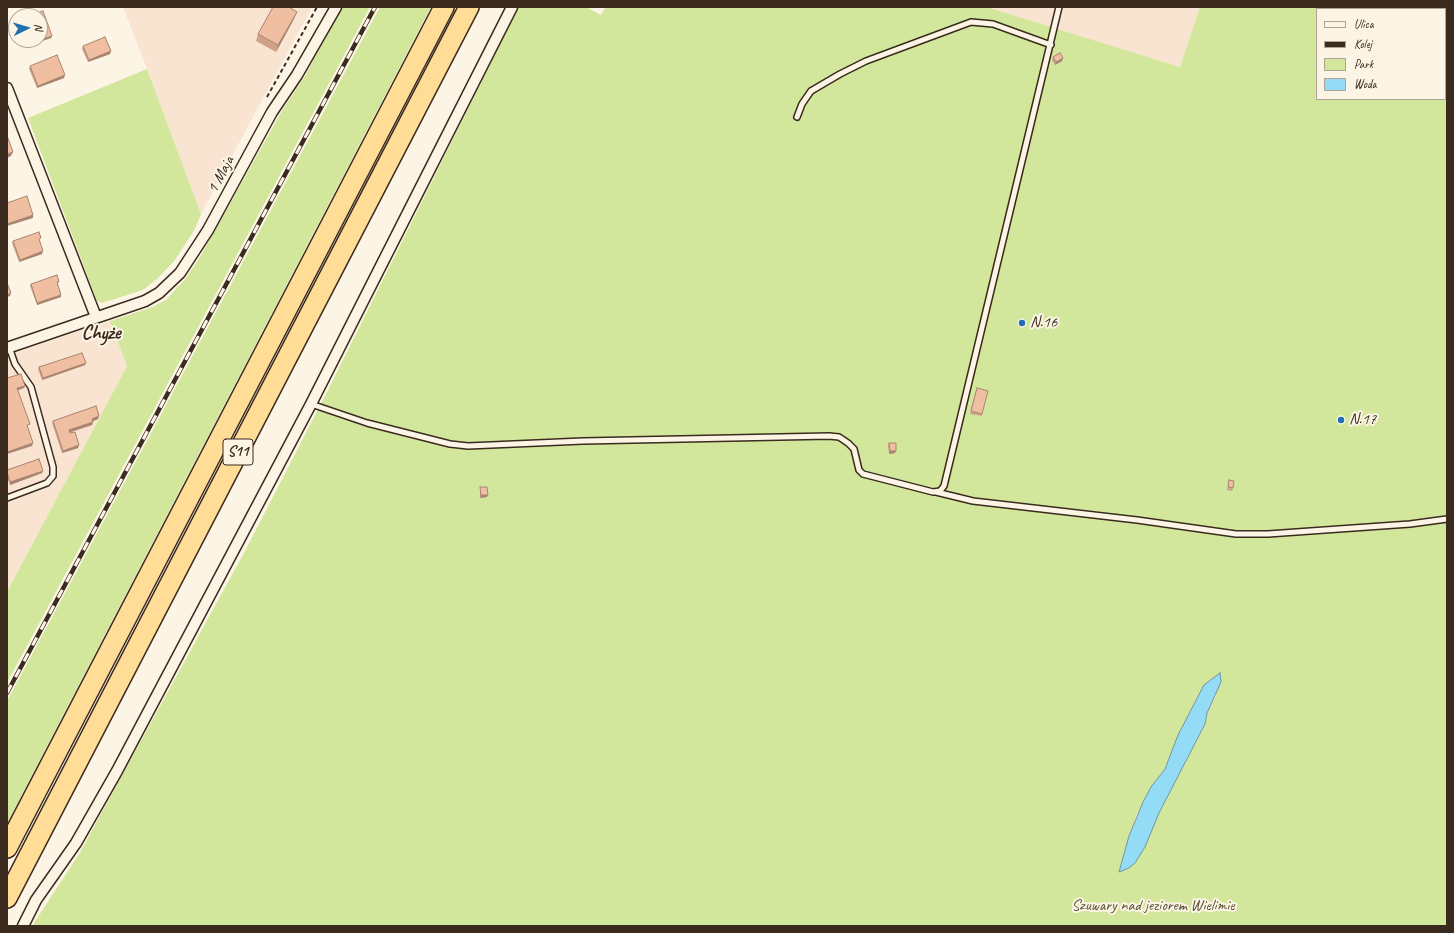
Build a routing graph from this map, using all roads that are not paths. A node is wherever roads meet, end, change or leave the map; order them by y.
1 (336, 7) edge
2 (444, 7) edge
3 (469, 7) edge
4 (512, 7) edge
5 (1060, 7) edge
6 (1050, 45) junction
7 (7, 88) edge
8 (796, 118) dead end
9 (96, 317) junction
10 (8, 347) edge
11 (311, 404) junction
12 (933, 492) junction
13 (7, 498) edge
14 (1447, 519) edge
15 (7, 848) edge
16 (7, 898) edge
17 (23, 926) edge

1 - 9 street, 1 Maja
2 - 15 highway, S11
3 - 16 highway, S11
4 - 11 street
5 - 6 lane
6 - 8 lane
6 - 12 lane
7 - 9 street
9 - 10 street, 1 Maja
10 - 13 lane
11 - 12 lane
11 - 17 street
12 - 14 lane

